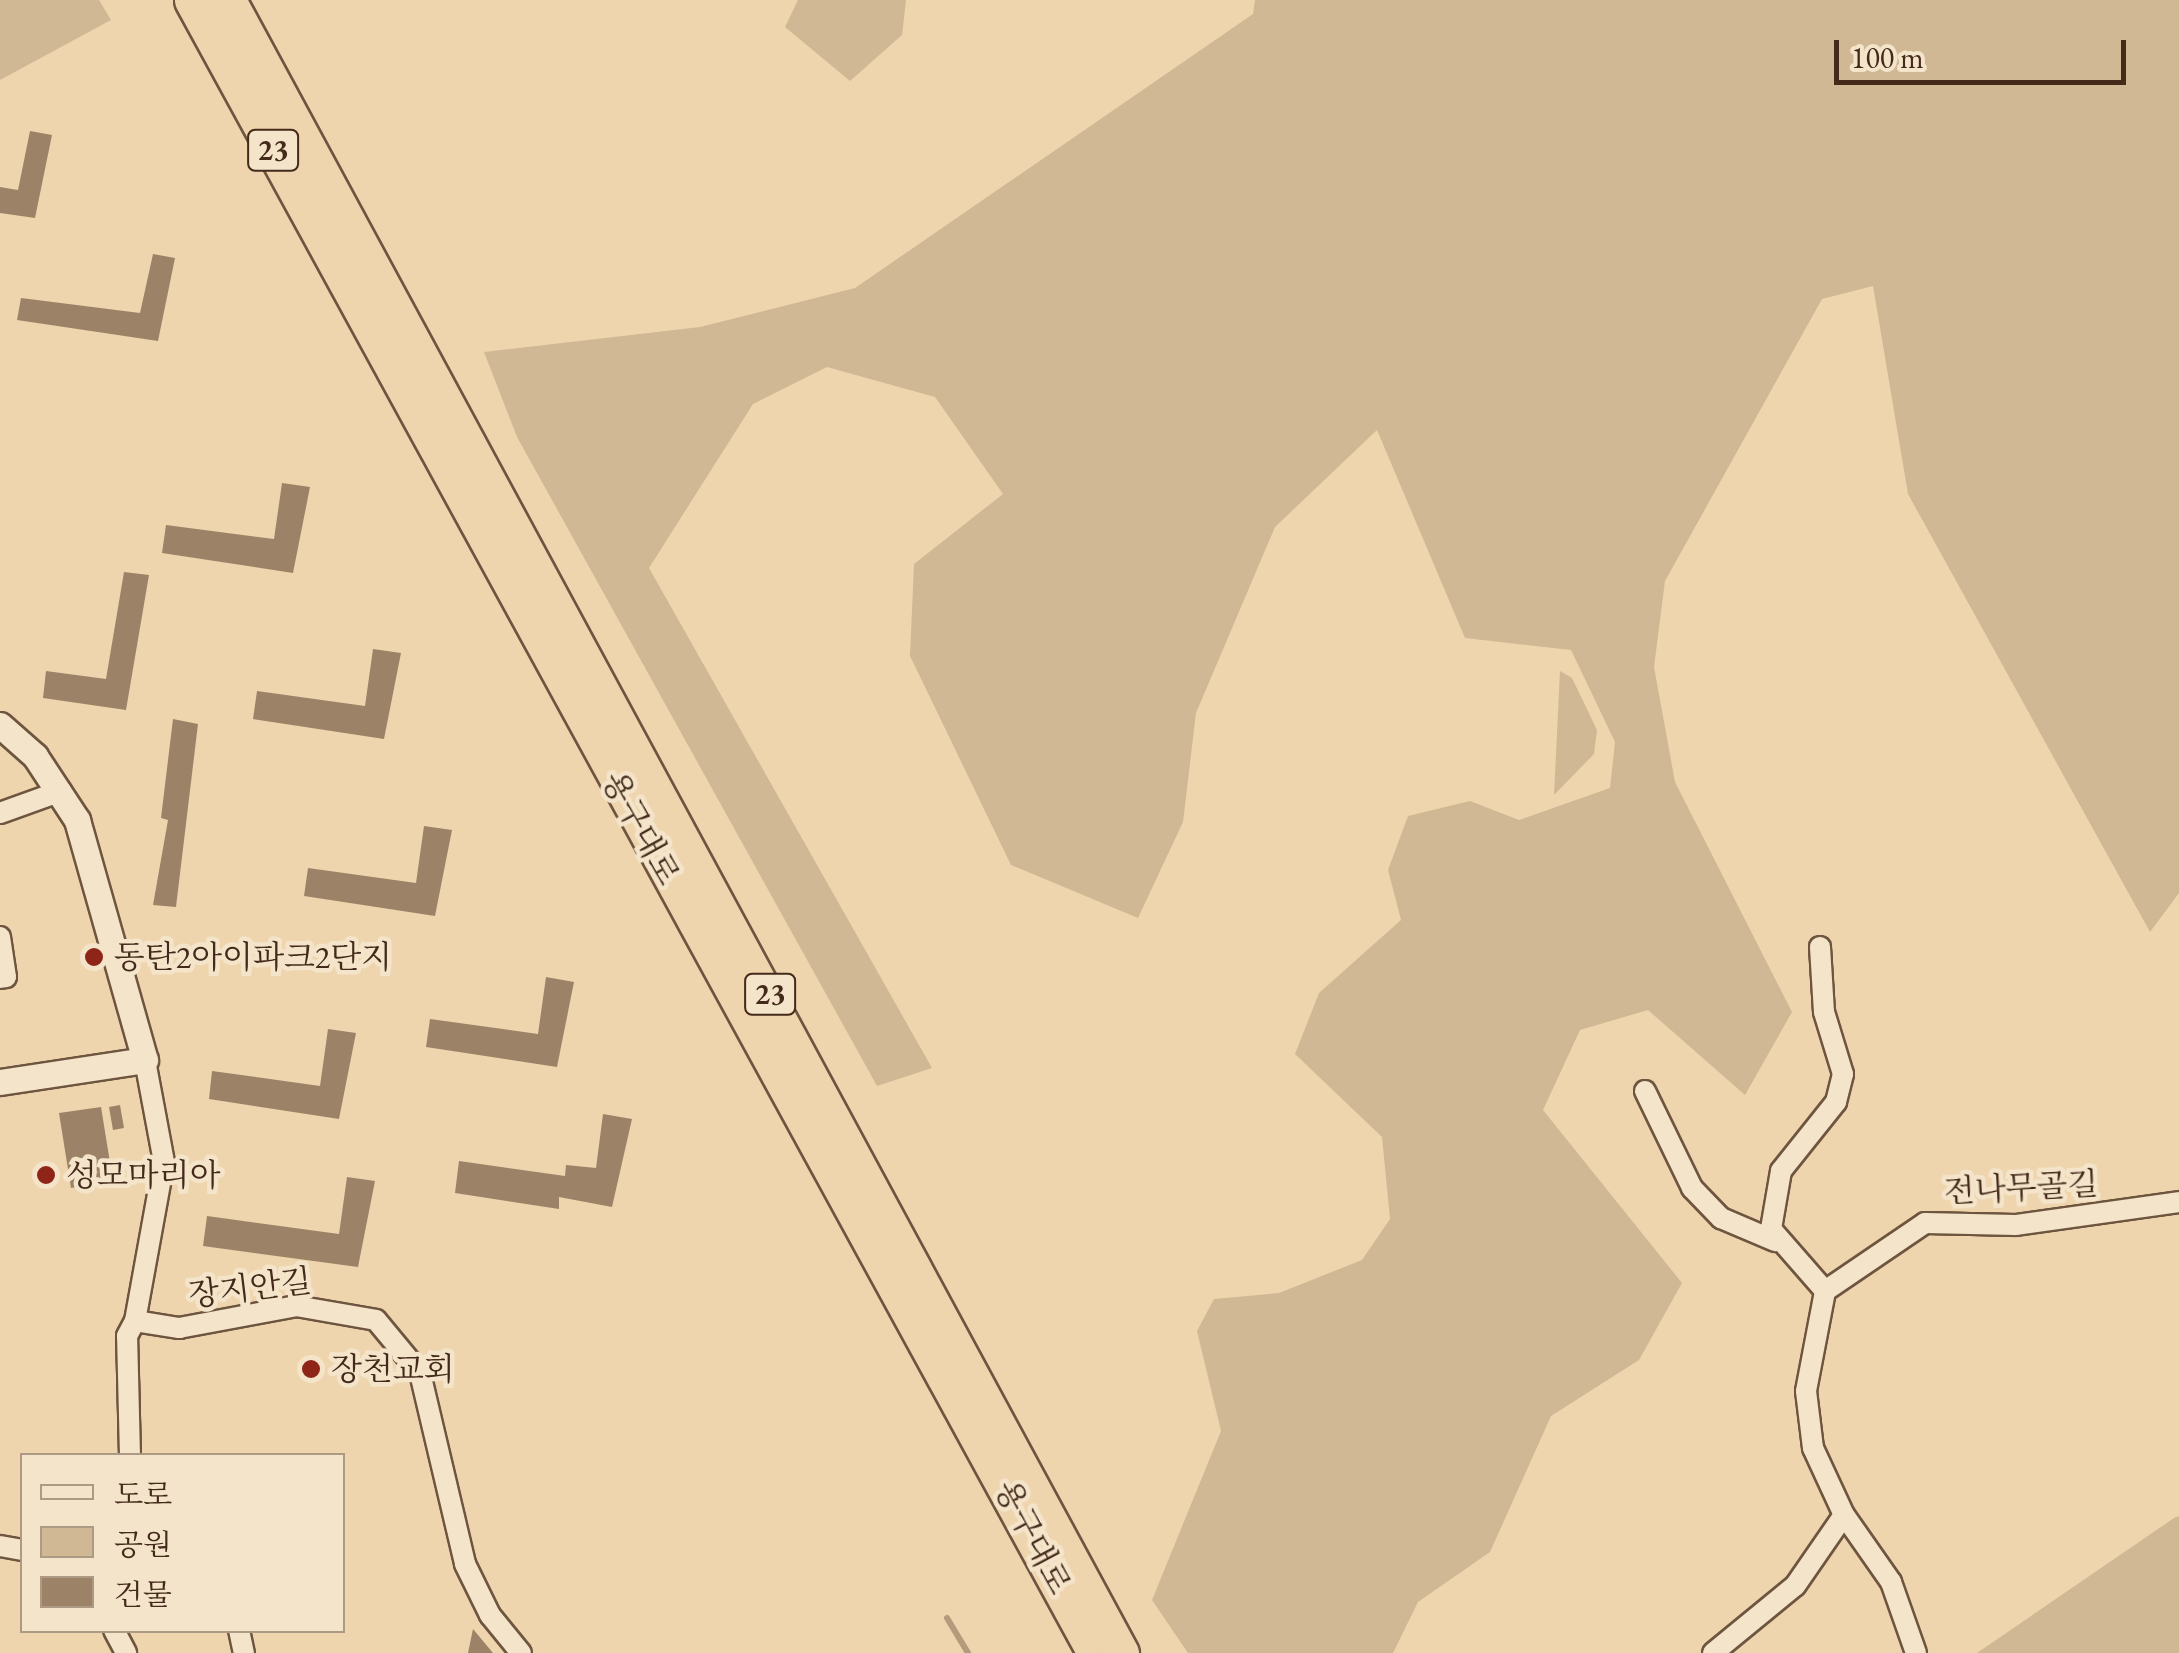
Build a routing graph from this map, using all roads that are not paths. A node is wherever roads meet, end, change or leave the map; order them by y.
1 (192, 0) edge
2 (228, 0) edge
3 (0, 725) edge
4 (61, 791) junction
5 (0, 813) edge
6 (0, 937) edge
7 (1820, 947) dead end
8 (0, 978) edge
9 (145, 1060) junction
10 (0, 1082) edge
11 (1645, 1091) dead end
12 (2179, 1202) edge
13 (1775, 1241) junction
14 (1826, 1290) junction
15 (136, 1321) junction
16 (130, 1453) edge
17 (1045, 1501) junction
18 (1844, 1514) junction
19 (521, 1653) edge
20 (1095, 1653) edge
21 (1121, 1653) edge
22 (1144, 1653) edge
23 (1713, 1653) edge
24 (1916, 1653) edge

1 - 20 highway, 용구대로 / 23
2 - 17 highway, 용구대로 / 23
3 - 4 street
4 - 5 street
4 - 9 street
6 - 8 street
7 - 13 street
9 - 10 street
9 - 15 street
11 - 13 street
12 - 14 street, 전나무골길
13 - 14 street
14 - 18 street
15 - 16 street
15 - 19 street, 장지안길
17 - 21 highway, 용구대로 / 23
17 - 22 highway
18 - 23 street
18 - 24 street

